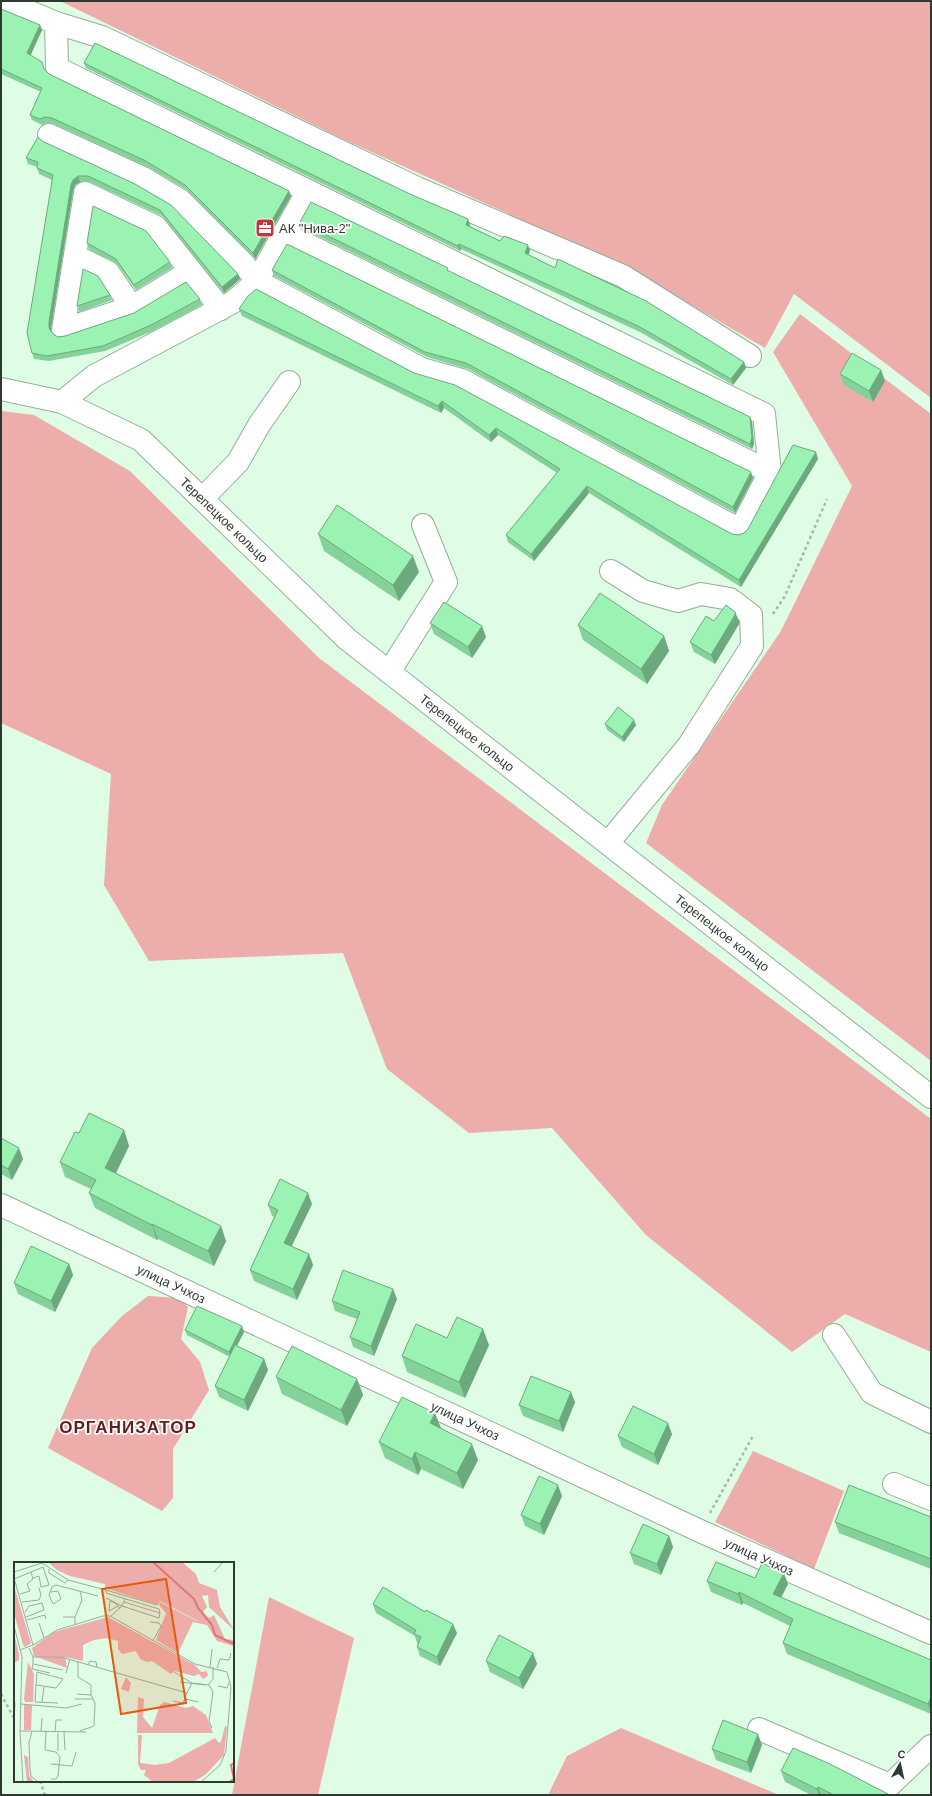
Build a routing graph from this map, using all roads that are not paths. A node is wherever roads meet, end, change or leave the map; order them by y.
1 (4, 1) edge
2 (56, 23) junction
3 (49, 135) dead end
4 (308, 191) junction
5 (284, 233) junction
6 (75, 256) junction
7 (191, 271) junction
8 (257, 282) junction
9 (132, 307) junction
10 (221, 309) junction
11 (750, 356) dead end
12 (289, 382) dead end
13 (1, 389) edge
14 (62, 402) junction
15 (770, 472) junction
16 (202, 499) junction
17 (424, 525) dead end
18 (611, 571) dead end
19 (389, 672) junction
20 (608, 843) junction
21 (931, 1096) edge
22 (1, 1205) edge
23 (834, 1335) dead end
24 (931, 1422) edge
25 (894, 1484) dead end
26 (931, 1499) edge
27 (931, 1633) edge
28 (760, 1729) dead end
29 (931, 1746) edge

1 - 2 street
2 - 4 street
2 - 11 street
3 - 8 street
4 - 5 street
4 - 15 street
5 - 8 street
5 - 15 street
6 - 7 street
6 - 9 street
6 - 9 street
7 - 9 street
7 - 10 street
8 - 10 street
8 - 15 street
10 - 14 street
12 - 16 street
13 - 14 street, Терепецкое кольцо
14 - 16 street, Терепецкое кольцо
16 - 19 street, Терепецкое кольцо
17 - 19 street
18 - 20 street
19 - 20 street, Терепецкое кольцо
20 - 21 street, Терепецкое кольцо
22 - 27 street, улица Учхоз
23 - 24 street
25 - 26 street
28 - 29 street

